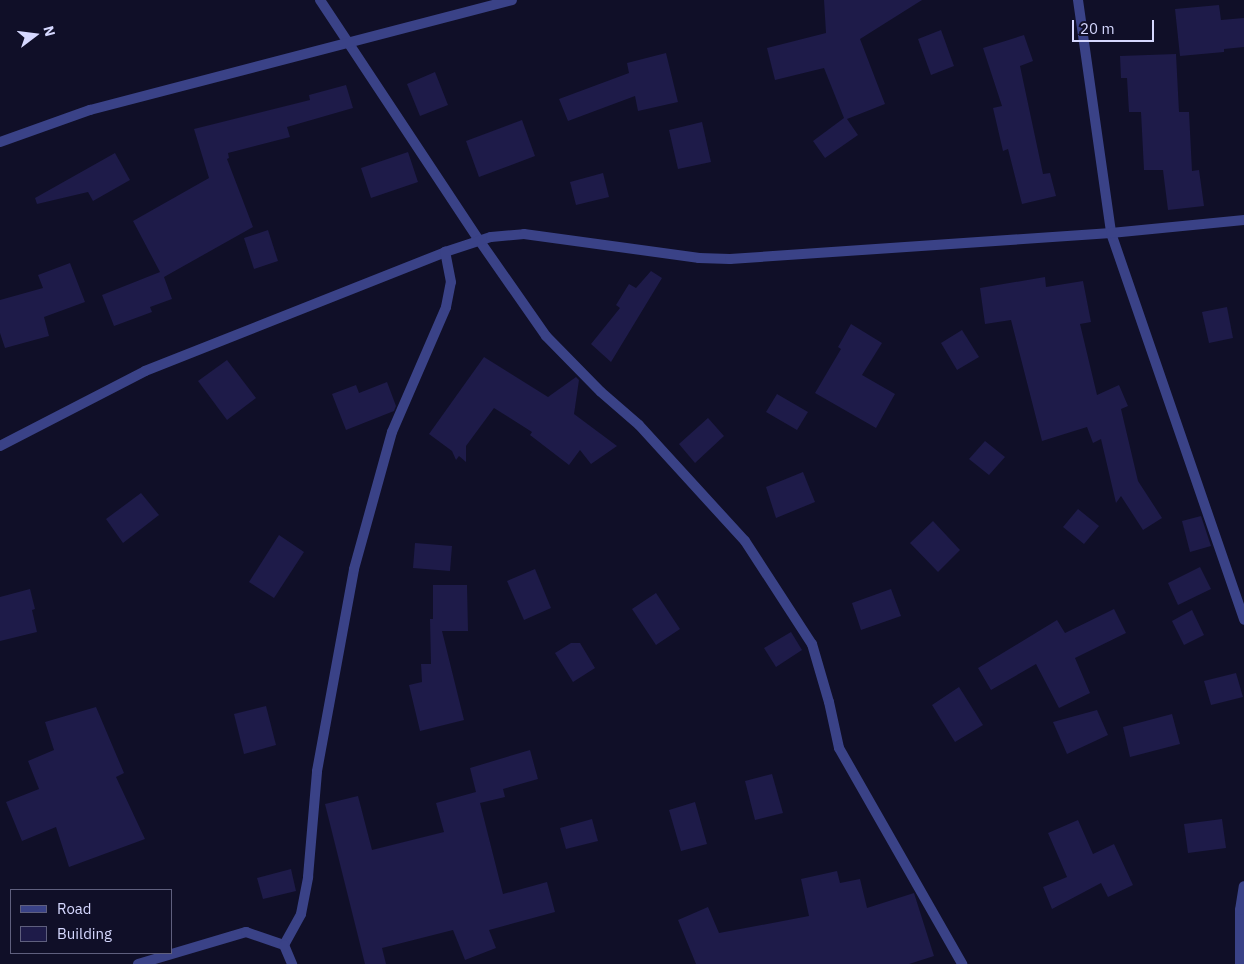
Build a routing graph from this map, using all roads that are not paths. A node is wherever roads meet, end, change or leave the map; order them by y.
1 (320, 0) edge
2 (512, 0) edge
3 (1078, 0) edge
4 (349, 42) junction
5 (0, 142) edge
6 (1244, 220) edge
7 (1111, 233) junction
8 (479, 240) junction
9 (446, 252) junction
10 (0, 446) edge
11 (1244, 620) edge
12 (1244, 886) edge
13 (284, 945) junction
14 (172, 954) edge
15 (172, 954) edge
16 (138, 964) edge
17 (292, 964) edge
18 (962, 964) edge
19 (1240, 964) edge

1 - 4 street
2 - 4 street
3 - 7 street
4 - 5 street
4 - 8 street
6 - 7 street
7 - 8 street
7 - 11 street
8 - 9 street
8 - 18 street
9 - 10 street
9 - 13 street
12 - 19 street
13 - 15 street
13 - 17 street
14 - 16 street

